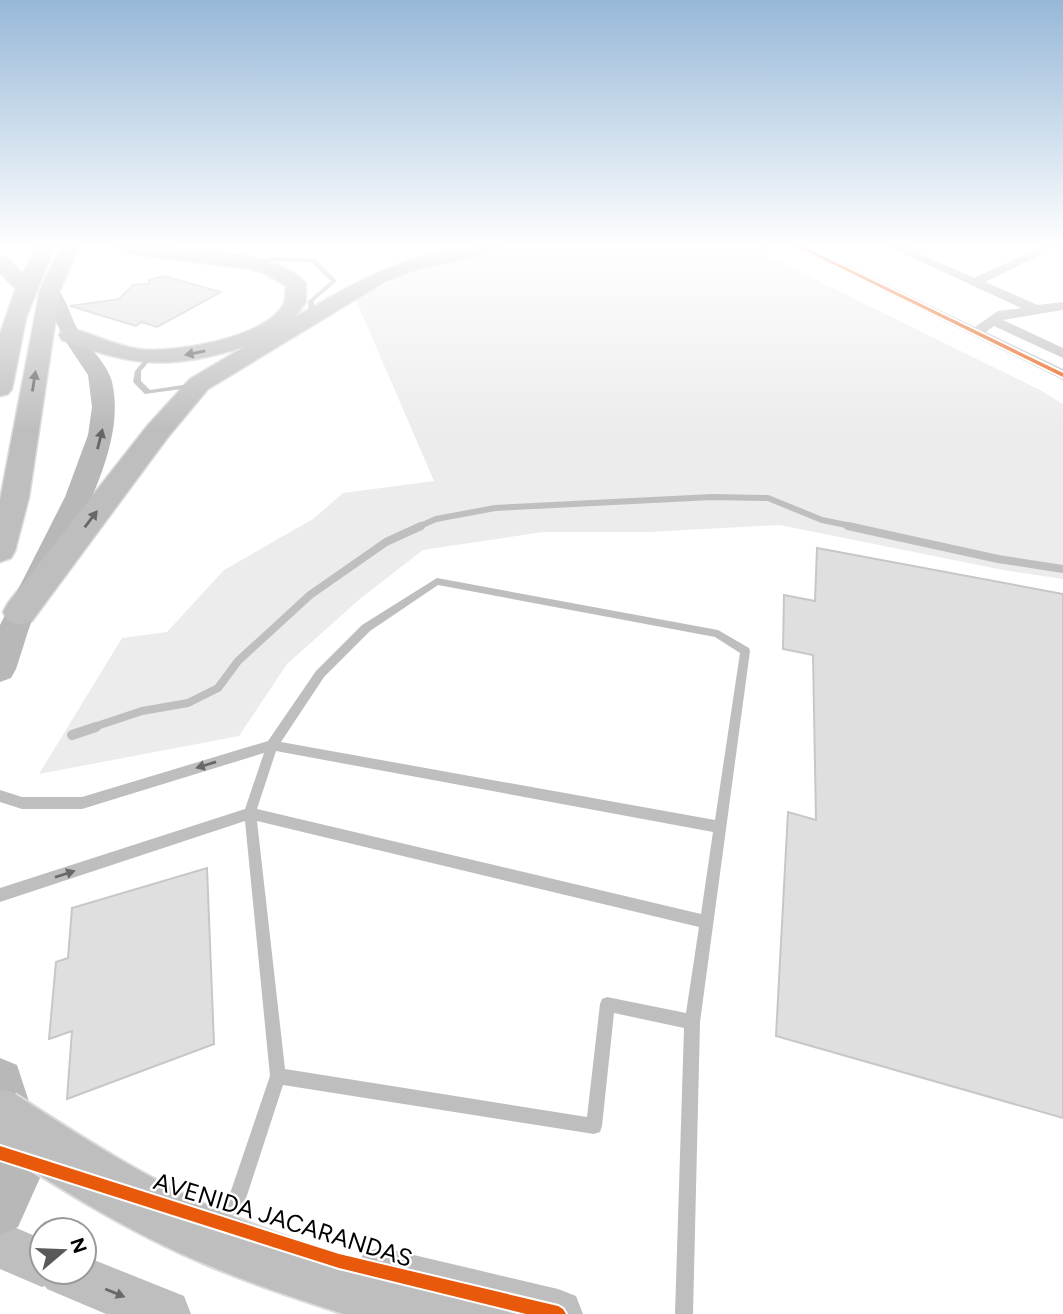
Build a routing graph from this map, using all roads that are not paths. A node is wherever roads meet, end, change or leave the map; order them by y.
1 (46, 308) edge
2 (58, 308) edge
3 (294, 308) edge
4 (311, 308) edge
5 (330, 308) edge
6 (927, 308) edge
7 (1041, 308) edge
8 (1035, 309) joint
9 (312, 320) junction
10 (991, 320) junction
11 (7, 321) edge
12 (976, 332) junction
13 (70, 335) junction
14 (0, 339) edge
15 (1063, 354) edge
16 (149, 358) junction
17 (1063, 375) edge
18 (1, 384) edge
19 (199, 384) junction
20 (0, 551) edge
21 (10, 623) edge
22 (0, 669) edge
23 (272, 745) junction
24 (0, 796) edge
25 (250, 813) junction
26 (720, 827) junction
27 (0, 895) edge
28 (706, 922) junction
29 (692, 1022) junction
30 (278, 1076) junction
31 (0, 1082) edge
32 (8, 1143) edge
33 (0, 1209) edge
34 (229, 1226) junction
35 (0, 1245) edge
36 (28, 1257) edge
37 (339, 1261) junction
38 (98, 1286) edge
39 (166, 1314) edge
40 (323, 1314) edge
41 (431, 1314) edge
42 (558, 1314) edge
43 (684, 1314) edge

20 -> 1 main road
2 - 13 main road
3 -> 16 highway
4 - 9 lane
5 - 9 highway
6 - 12 street
7 - 8 street
8 - 10 street
9 - 19 highway
10 - 12 street
10 - 15 street
11 - 14 main road
11 - 18 main road
12 - 17 street
13 - 16 highway
21 -> 13 main road
16 - 19 lane
21 -> 19 highway
21 - 22 main road
23 -> 24 lane
23 - 25 lane
23 - 26 lane
23 - 26 lane
27 -> 25 lane
25 - 28 lane
25 - 30 lane
26 - 28 lane
28 - 29 lane
29 - 30 lane
29 - 43 lane
30 - 34 lane
31 - 32 main road
32 - 33 main road
32 - 34 street, AVENIDA JACARANDAS
32 - 41 main road, bridge
34 - 37 street, AVENIDA JACARANDAS
35 - 36 street
37 - 40 street
37 - 42 street, AVENIDA JACARANDAS
38 -> 39 street

